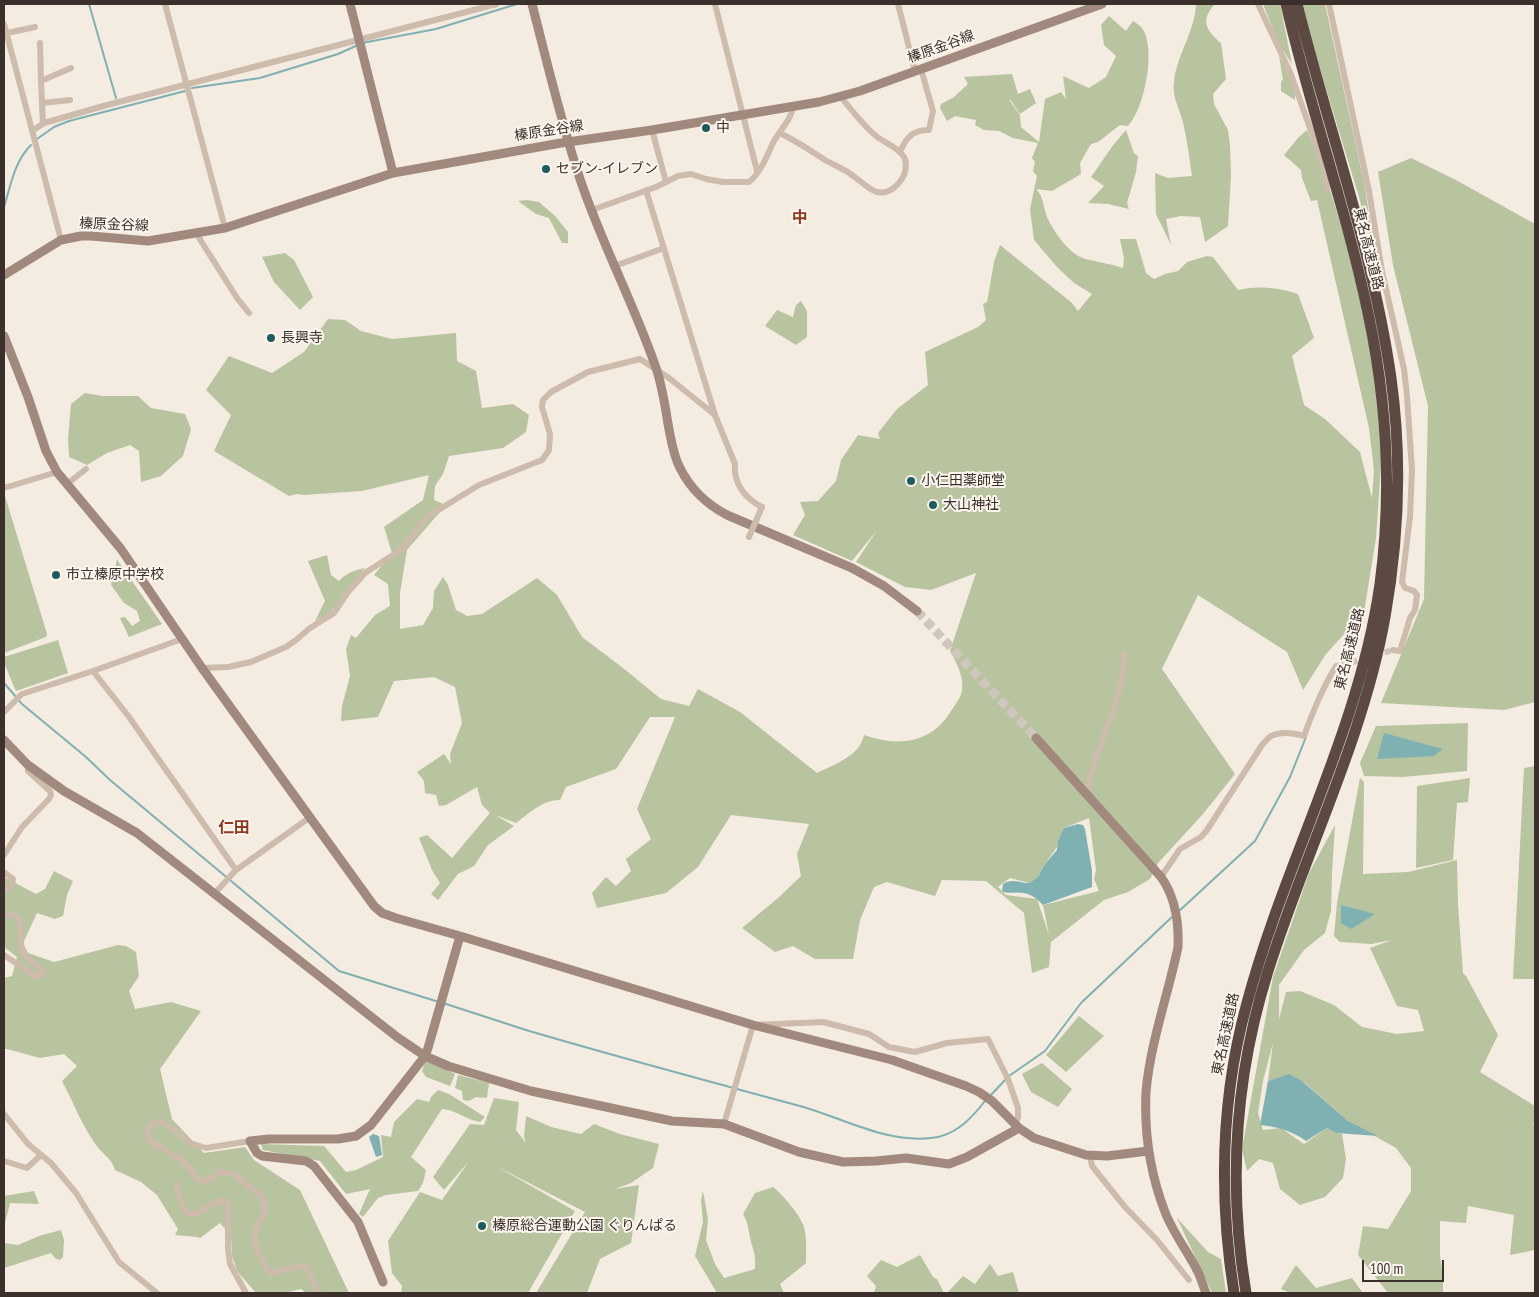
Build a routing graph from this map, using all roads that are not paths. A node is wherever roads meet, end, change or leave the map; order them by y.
1 (165, 4) edge
2 (350, 4) edge
3 (497, 4) edge
4 (532, 4) edge
5 (715, 4) edge
6 (898, 4) edge
7 (1102, 4) edge
8 (1258, 4) edge
9 (1286, 4) edge
10 (1297, 4) edge
11 (1329, 4) edge
12 (1089, 6) edge
13 (4, 24) edge
14 (35, 27) dead end
15 (6, 33) junction
16 (40, 43) dead end
17 (360, 43) junction
18 (72, 68) dead end
19 (918, 70) junction
20 (42, 81) junction
21 (188, 84) junction
22 (841, 96) junction
23 (70, 100) dead end
24 (42, 103) junction
25 (793, 106) junction
26 (743, 115) junction
27 (43, 124) junction
28 (32, 130) junction
29 (652, 130) junction
30 (780, 132) junction
31 (569, 142) junction
32 (900, 152) junction
33 (758, 171) junction
34 (393, 173) junction
35 (666, 182) junction
36 (1327, 188) dead end
37 (646, 190) junction
38 (592, 210) junction
39 (225, 228) junction
40 (196, 233) junction
41 (61, 240) junction
42 (664, 248) junction
43 (615, 266) junction
44 (4, 275) edge
45 (249, 313) dead end
46 (4, 336) edge
47 (657, 370) junction
48 (715, 416) junction
49 (86, 469) dead end
50 (57, 472) junction
51 (67, 484) junction
52 (4, 488) edge
53 (749, 537) dead end
54 (917, 611) tunnel mouth
55 (182, 639) junction
56 (1394, 650) tunnel mouth
57 (1124, 653) dead end
58 (1344, 665) tunnel mouth
59 (202, 668) junction
60 (93, 671) junction
61 (4, 712) edge
62 (1036, 738) tunnel mouth
63 (4, 740) edge
64 (28, 765) junction
65 (1087, 793) junction
66 (309, 818) junction
67 (4, 855) edge
68 (236, 870) junction
69 (4, 872) edge
70 (1161, 877) junction
71 (4, 889) edge
72 (215, 893) junction
73 (4, 916) edge
74 (460, 936) junction
75 (4, 955) edge
76 (753, 1026) junction
77 (424, 1056) junction
78 (4, 1114) edge
79 (724, 1124) junction
80 (1017, 1126) junction
81 (250, 1141) junction
82 (1148, 1151) junction
83 (41, 1155) junction
84 (1090, 1156) junction
85 (4, 1161) edge
86 (177, 1184) dead end
87 (1188, 1280) dead end
88 (384, 1282) dead end
89 (158, 1293) edge
90 (246, 1293) edge
91 (319, 1293) edge
92 (1206, 1293) edge
93 (1234, 1293) edge
94 (1246, 1293) edge

1 - 21 street
2 - 17 street
3 - 17 street
4 - 31 street
5 - 26 street
6 - 19 street
7 - 12 street, 榛原金谷線
8 - 36 street
9 - 93 highway, 東名高速道路
10 - 94 highway, 東名高速道路
11 - 56 street
12 - 19 street, 榛原金谷線
13 - 15 street
14 - 15 street
15 - 28 street
16 - 20 street
17 - 21 street
17 - 34 street
18 - 20 street
19 - 22 street, 榛原金谷線
19 - 32 street
20 - 24 street
21 - 27 street
21 - 39 street
22 - 25 street, 榛原金谷線
22 - 32 street
23 - 24 street
24 - 27 street
25 - 26 street, 榛原金谷線
25 - 30 street
26 - 29 street, 榛原金谷線
26 - 33 street
27 - 28 street
28 - 41 street
29 - 31 street, 榛原金谷線
29 - 35 street
30 - 32 street
30 - 33 street
31 - 34 street, 榛原金谷線
31 - 38 street
33 - 35 street
34 - 39 street, 榛原金谷線
35 - 37 street
37 - 38 street
37 - 42 street
38 - 43 street
39 - 40 street, 榛原金谷線
40 - 41 street, 榛原金谷線
40 - 45 street
41 - 44 street, 榛原金谷線
42 - 43 street
42 - 48 street
43 - 47 street
46 - 50 street
47 - 48 street
47 - 54 street
47 - 59 street
48 - 53 street, bridge
49 - 51 street
50 - 51 street
50 - 52 street
51 - 55 street
55 - 59 street
55 - 60 street
57 - 65 street
58 - 70 street
59 - 66 street
60 - 61 street
60 - 68 street
62 - 65 street
63 - 64 street
64 - 67 street
64 - 72 street
65 - 70 street
66 - 68 street
66 - 74 street
68 - 72 street
69 - 71 street
70 - 82 street
72 - 77 street
73 - 75 street
74 - 76 street
74 - 77 street
76 - 79 street
76 - 80 street
76 - 80 street
77 - 79 street
77 - 81 street
78 - 83 street
79 - 80 street
80 - 84 street
81 - 88 street
81 - 91 street
82 - 84 street
82 - 92 street
83 - 85 street
83 - 89 street
84 - 87 street
86 - 90 street

